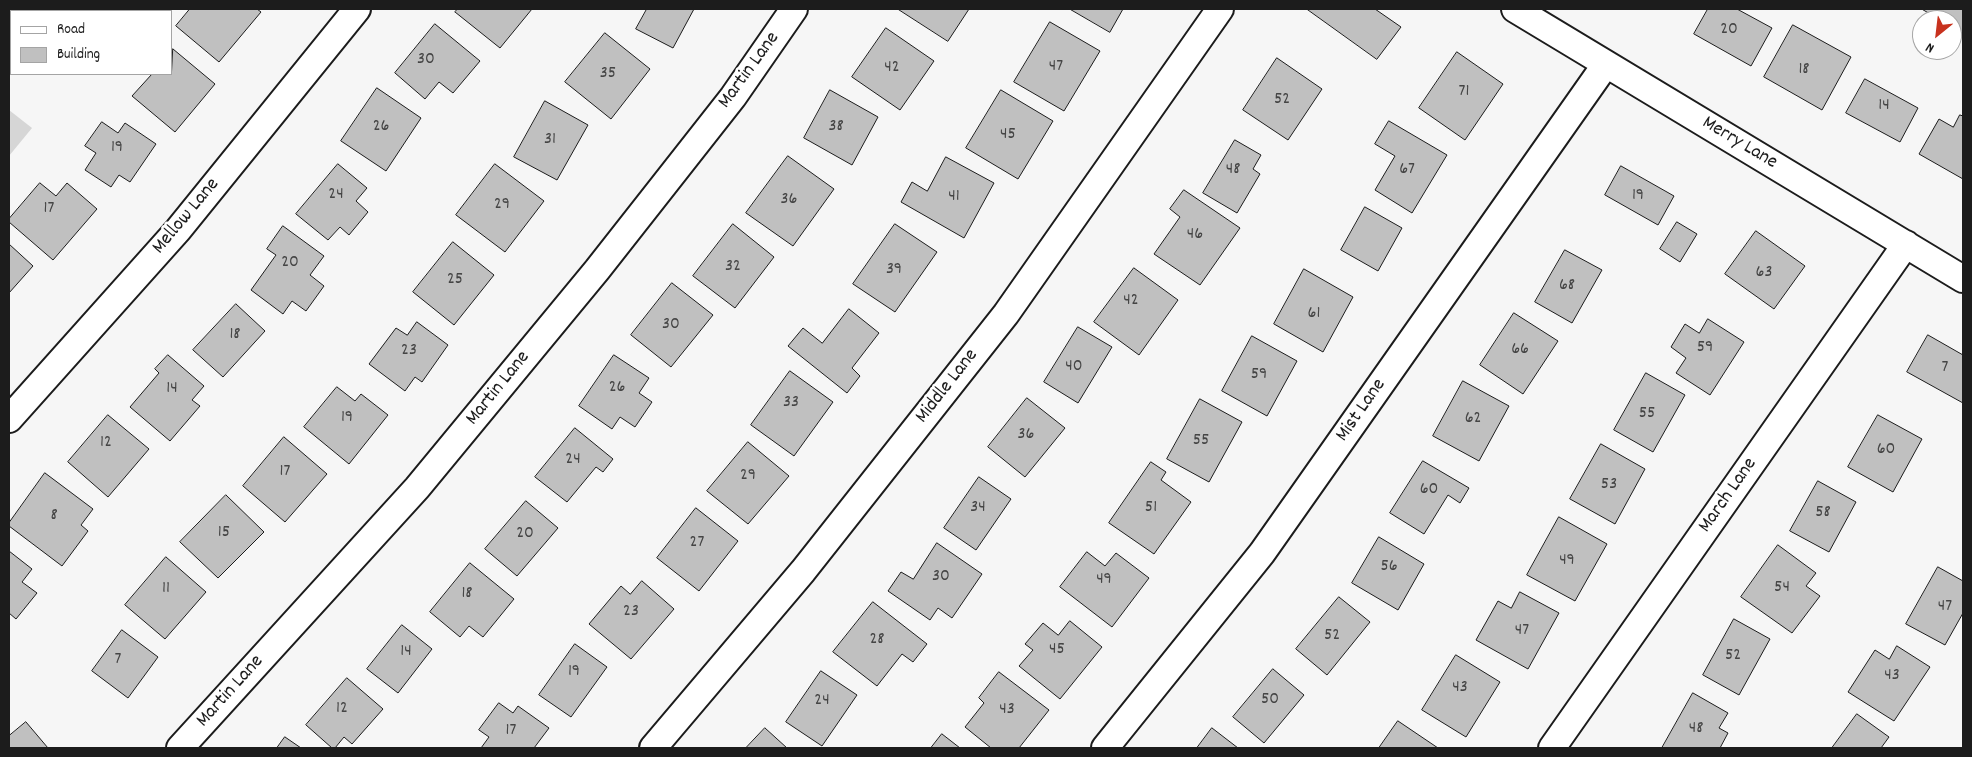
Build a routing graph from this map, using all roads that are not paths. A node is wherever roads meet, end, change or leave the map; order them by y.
1 (357, 9) edge
2 (794, 9) edge
3 (1220, 9) edge
4 (1515, 9) edge
5 (1606, 64) junction
6 (1906, 244) junction
7 (1963, 279) edge
8 (9, 418) edge
9 (180, 748) edge
10 (653, 748) edge
11 (1105, 748) edge
12 (1552, 748) edge

1 - 8 street, Mellow Lane
2 - 9 street, Martin Lane
3 - 10 street, Middle Lane
4 - 5 street, Merry Lane
5 - 6 street, Merry Lane
5 - 11 street, Mist Lane
6 - 7 street, Merry Lane
6 - 12 street, March Lane

